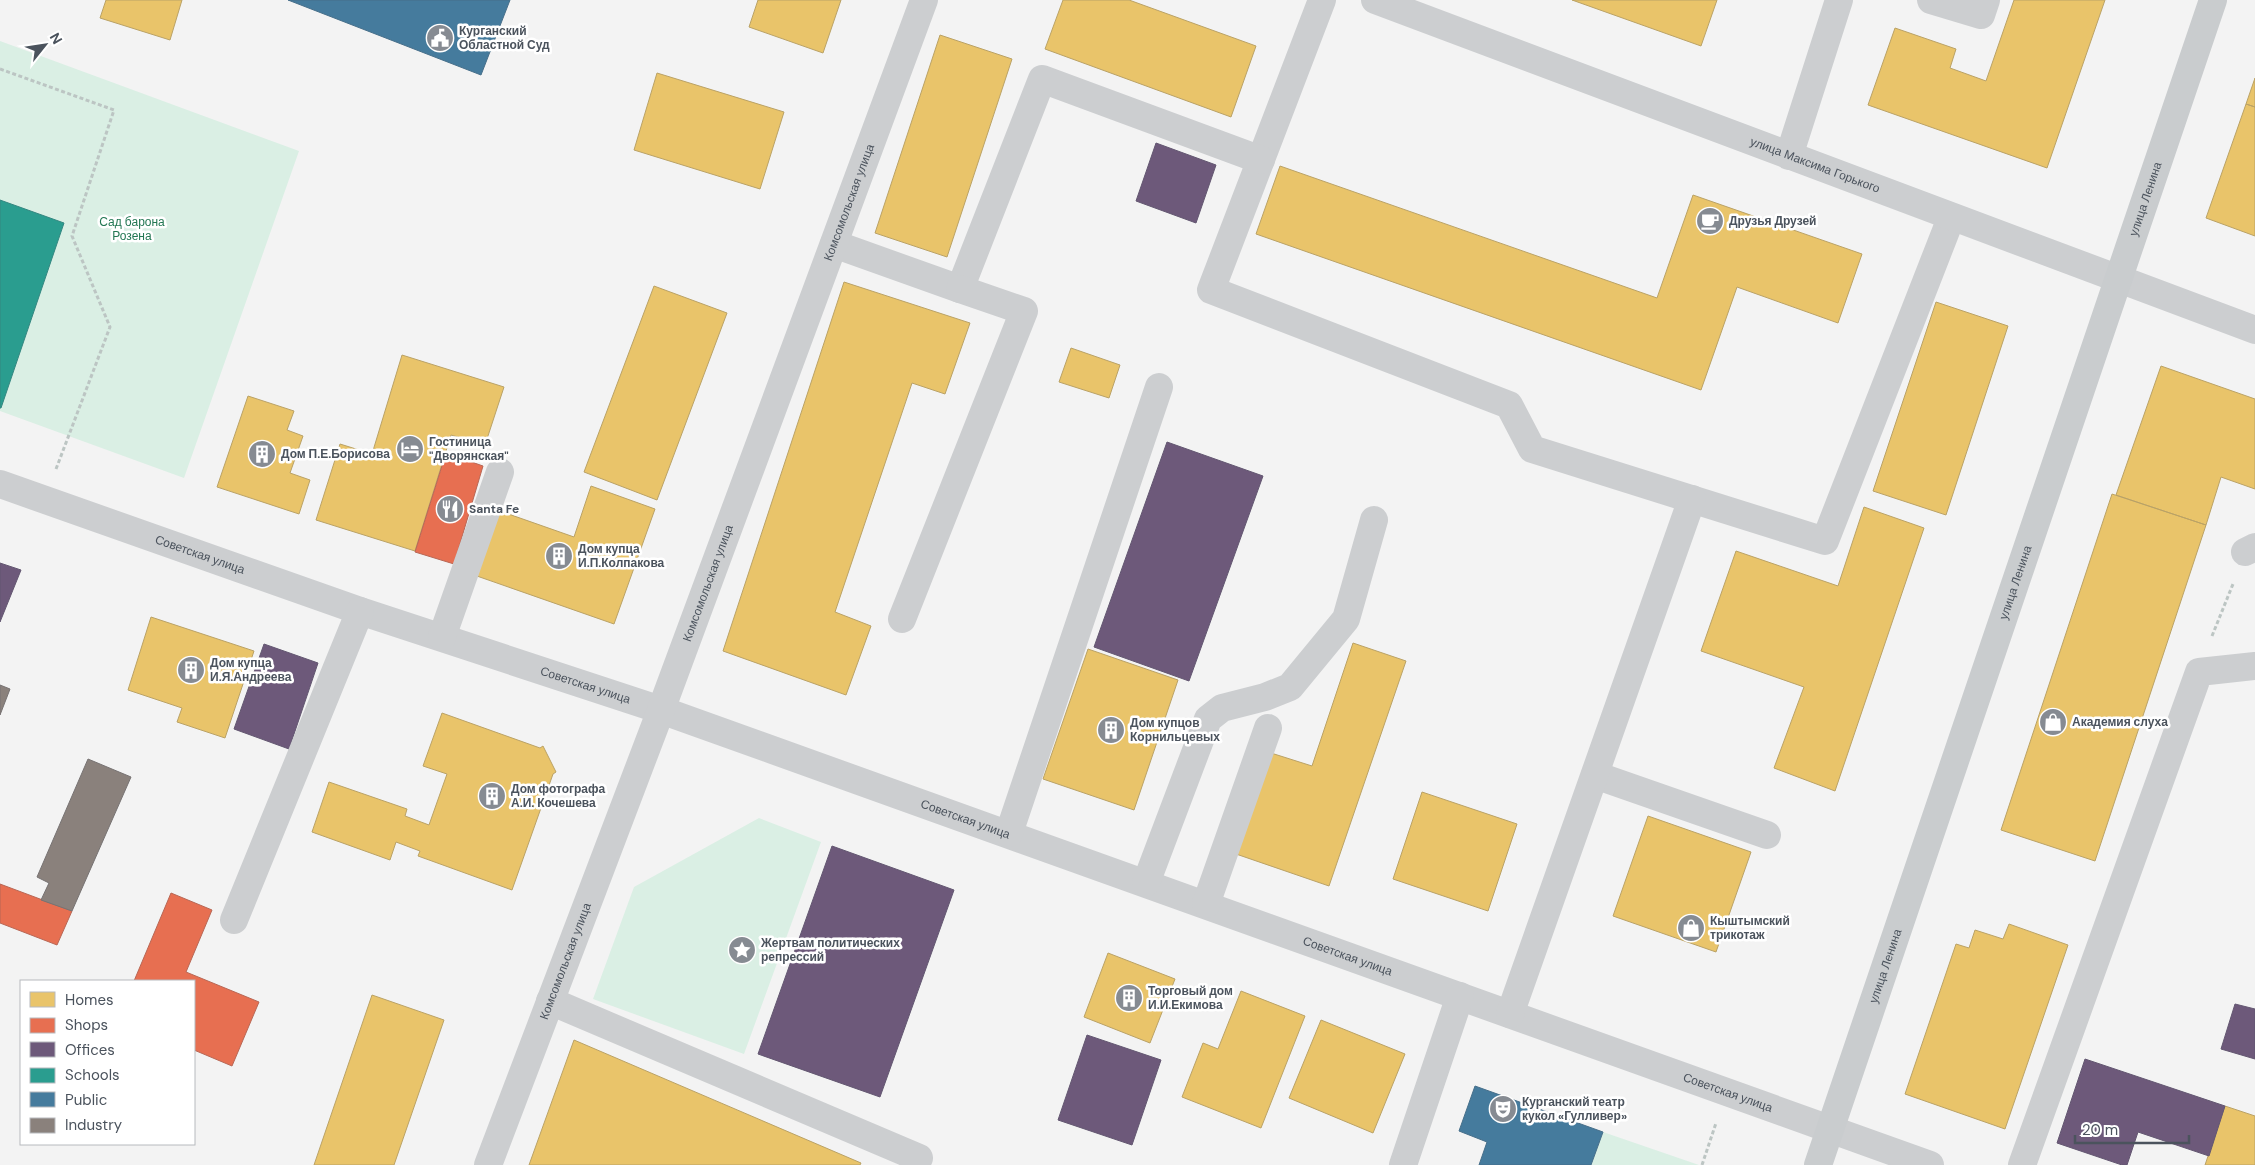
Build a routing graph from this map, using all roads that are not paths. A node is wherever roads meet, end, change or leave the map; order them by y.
1 (924, 0) edge
2 (1322, 0) edge
3 (1375, 0) edge
4 (1839, 0) edge
5 (1931, 0) edge
6 (1986, 0) edge
7 (2213, 0) edge
8 (1789, 156) junction
9 (1261, 160) junction
10 (1951, 218) junction
11 (834, 244) junction
12 (2118, 278) junction
13 (960, 289) junction
14 (2255, 330) edge
15 (1159, 386) dead end
16 (500, 472) dead end
17 (0, 484) edge
18 (1692, 499) junction
19 (1374, 520) dead end
20 (360, 611) junction
21 (902, 620) dead end
22 (442, 637) junction
23 (2255, 666) edge
24 (661, 710) junction
25 (1268, 728) dead end
26 (1595, 775) junction
27 (1009, 834) junction
28 (1767, 835) dead end
29 (1146, 883) junction
30 (1206, 904) junction
31 (234, 920) dead end
32 (1460, 996) junction
33 (550, 1001) junction
34 (1510, 1014) junction
35 (1830, 1130) junction
36 (919, 1158) dead end
37 (488, 1165) edge
38 (1403, 1165) edge
39 (1818, 1165) edge
40 (1930, 1165) edge
41 (2022, 1165) edge

1 - 11 street, Комсомольская улица
2 - 9 street
3 - 8 street, улица Максима Горького
4 - 8 street
5 - 6 street
7 - 12 main road, улица Ленина
8 - 10 street, улица Максима Горького
9 - 13 street
9 - 18 street
10 - 12 street, улица Максима Горького
10 - 18 street
11 - 13 street
11 - 24 street, Комсомольская улица
12 - 14 street, улица Максима Горького
12 - 35 main road, улица Ленина
13 - 21 street
15 - 27 street
16 - 22 street
17 - 20 street, Советская улица
18 - 26 street
19 - 29 street
20 - 22 street, Советская улица
20 - 31 street
22 - 24 street, Советская улица
23 - 41 street
24 - 27 street, Советская улица
24 - 33 street, Комсомольская улица
25 - 30 street
26 - 28 street
26 - 34 street
27 - 29 street, Советская улица
29 - 30 street, Советская улица
30 - 32 street, Советская улица
32 - 34 street, Советская улица
32 - 38 street
33 - 36 street
33 - 37 street, Комсомольская улица
34 - 35 street, Советская улица
35 - 39 main road, улица Ленина
35 - 40 street, Советская улица

